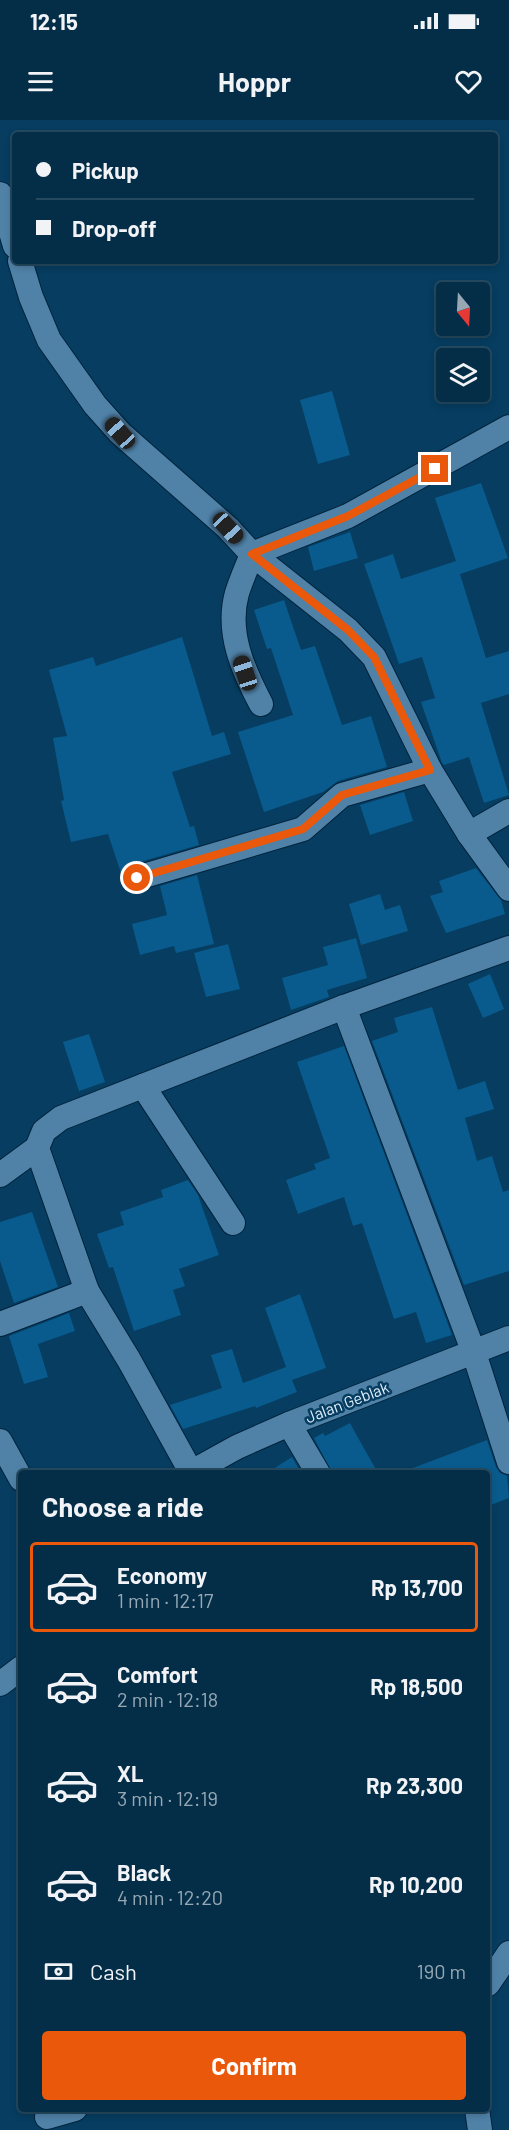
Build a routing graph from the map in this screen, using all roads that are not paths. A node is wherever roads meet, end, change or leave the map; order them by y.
1 (0, 194) edge
2 (12, 236) edge
3 (21, 264) edge
4 (509, 427) edge
5 (252, 554) junction
6 (261, 704) dead end
7 (430, 770) junction
8 (509, 811) edge
9 (469, 834) junction
10 (137, 878) dead end
11 (509, 889) edge
12 (509, 948) edge
13 (344, 1007) junction
14 (142, 1086) junction
15 (37, 1148) junction
16 (0, 1175) edge
17 (233, 1223) dead end
18 (87, 1291) junction
19 (0, 1324) edge
20 (509, 1338) edge
21 (474, 1353) junction
22 (289, 1424) junction
23 (0, 1441) edge
24 (509, 1462) edge
25 (188, 1470) edge
26 (195, 1470) edge
27 (316, 1470) edge
28 (18, 1474) edge
29 (18, 1670) edge
30 (0, 1684) edge
31 (509, 1953) edge
32 (490, 1981) edge
33 (67, 2112) edge
34 (477, 2112) edge
35 (48, 2119) edge
36 (480, 2130) edge

1 - 2 street
3 - 5 street
4 - 5 street
5 - 6 street
5 - 7 street
7 - 9 street
7 - 10 street
8 - 9 street
9 - 11 street
12 - 13 street
13 - 14 street
13 - 21 street
14 - 15 street
14 - 17 street
15 - 16 street
15 - 18 street
18 - 19 street
18 - 25 street
20 - 21 street, Jalan Geblak
21 - 22 street, Jalan Geblak
21 - 24 street
22 - 26 street, Jalan Geblak
22 - 27 street
23 - 28 street
29 - 30 street
31 - 32 street
33 - 35 street
34 - 36 street

